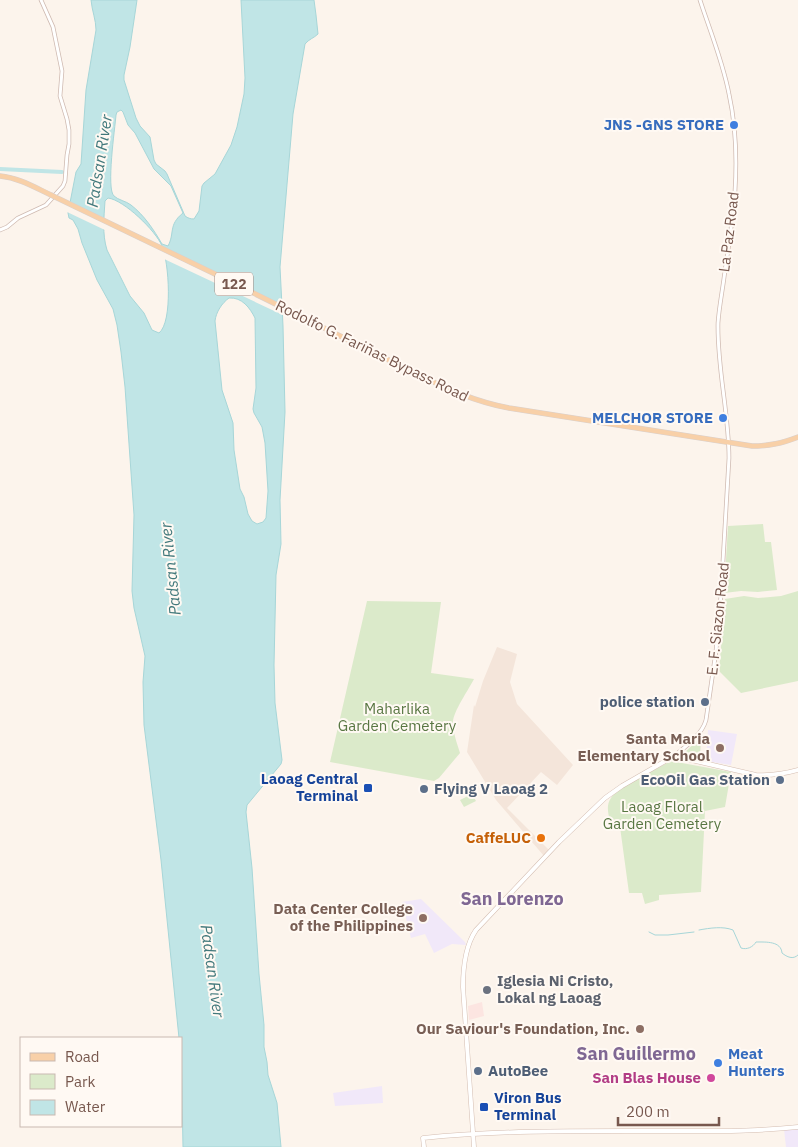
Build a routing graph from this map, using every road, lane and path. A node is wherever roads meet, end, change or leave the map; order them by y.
1 (41, 0) edge
2 (700, 0) edge
3 (0, 176) edge
4 (0, 230) edge
5 (798, 437) edge
6 (729, 443) junction
7 (729, 468) joint
8 (674, 756) junction
9 (798, 770) edge
10 (798, 1127) edge
11 (474, 1134) junction
12 (424, 1147) edge
13 (474, 1147) edge

1 - 4 street
2 - 6 street, La Paz Road
3 - 6 main road, Rodolfo G. Fariñas Bypass Road / 122, bridge
5 - 6 main road, Rodolfo G. Fariñas Bypass Road / 122
6 - 7 street, La Paz Road
7 - 8 street, E. F. Siazon Road
8 - 9 main road
8 - 11 main road
10 - 11 main road
11 - 12 main road
11 - 13 main road

